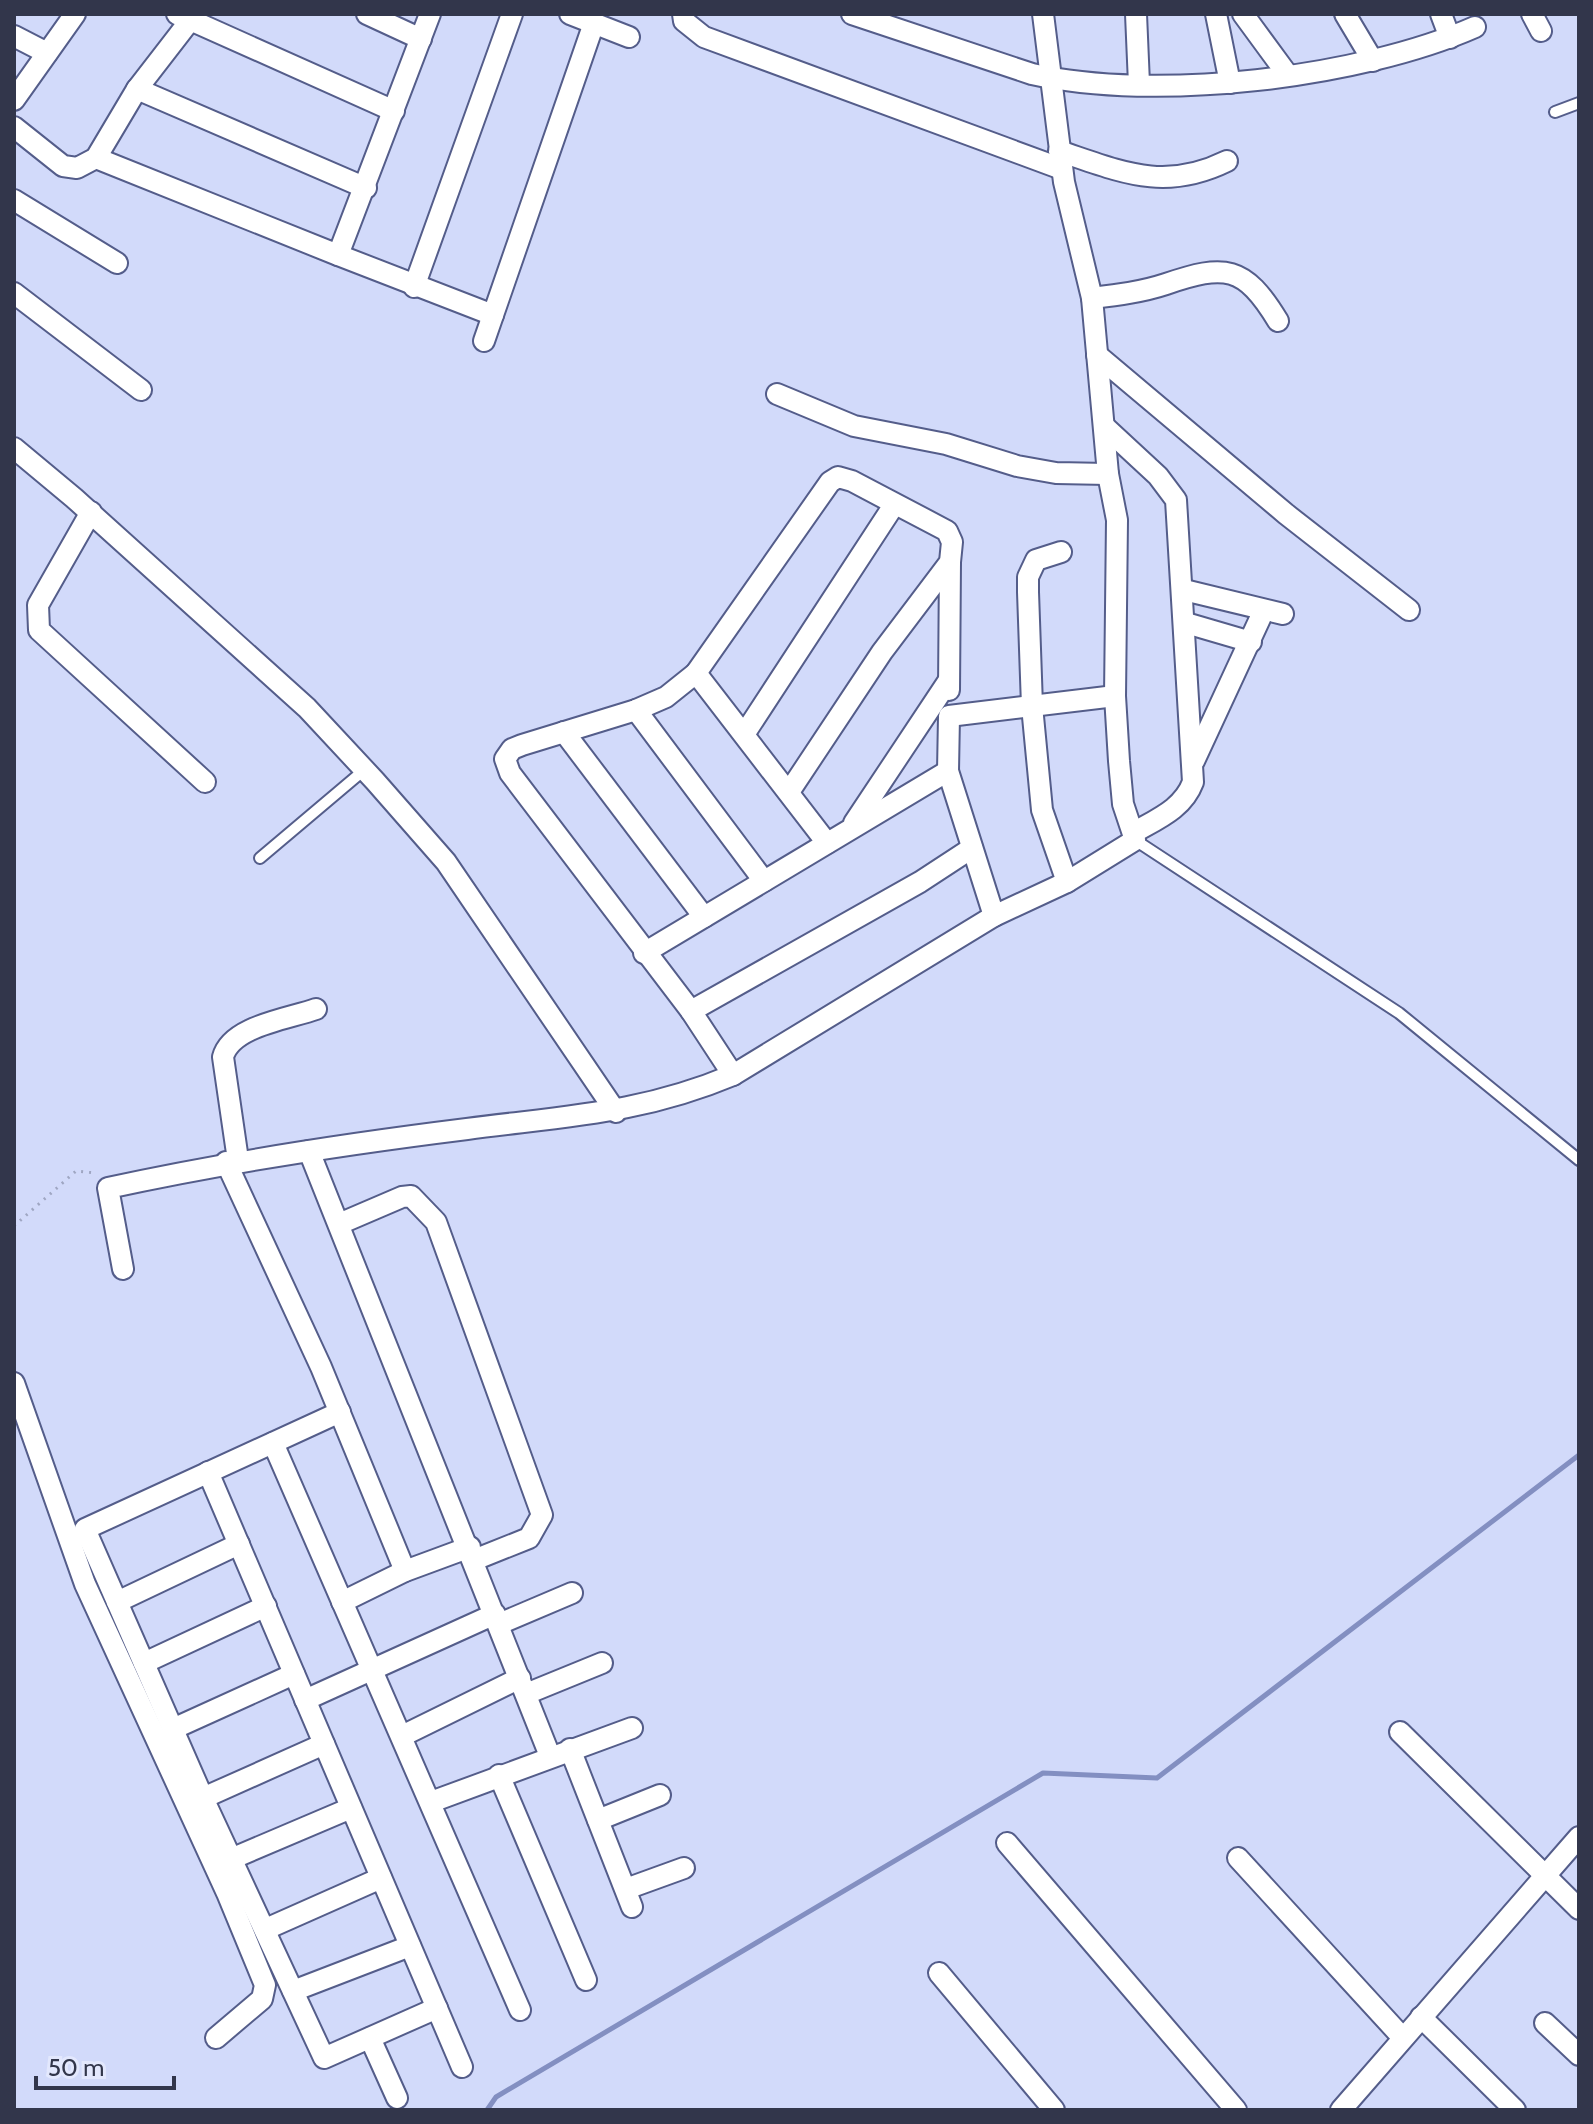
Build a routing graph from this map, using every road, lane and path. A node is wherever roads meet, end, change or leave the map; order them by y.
1 (75, 14) edge
2 (367, 14) edge
3 (430, 14) edge
4 (512, 14) edge
5 (570, 14) edge
6 (683, 14) edge
7 (852, 14) edge
8 (1136, 14) edge
9 (1216, 14) edge
10 (1243, 14) edge
11 (1345, 14) edge
12 (1441, 14) edge
13 (187, 17) edge
14 (1046, 17) edge
15 (594, 23) junction
16 (1475, 27) dead end
17 (14, 36) edge
18 (629, 37) dead end
19 (1450, 38) junction
20 (421, 39) junction
21 (47, 53) junction
22 (1373, 61) junction
23 (1287, 74) junction
24 (1048, 78) junction
25 (1230, 83) junction
26 (1139, 84) junction
27 (137, 89) junction
28 (14, 100) edge
29 (1579, 103) edge
30 (394, 111) junction
31 (1555, 112) dead end
32 (14, 127) edge
33 (96, 158) junction
34 (1061, 160) junction
35 (1227, 161) dead end
36 (366, 188) junction
37 (14, 200) edge
38 (338, 255) junction
39 (117, 263) dead end
40 (414, 287) junction
41 (14, 293) edge
42 (1092, 298) junction
43 (493, 315) junction
44 (1278, 321) dead end
45 (484, 341) dead end
46 (1097, 355) junction
47 (141, 390) dead end
48 (777, 394) dead end
49 (1104, 426) junction
50 (14, 448) edge
51 (1108, 474) junction
52 (894, 505) junction
53 (91, 512) junction
54 (1061, 552) dead end
55 (950, 562) junction
56 (1184, 590) junction
57 (1409, 610) dead end
58 (1186, 623) junction
59 (1251, 642) junction
60 (696, 673) junction
61 (949, 680) junction
62 (1115, 696) junction
63 (1032, 706) junction
64 (636, 710) junction
65 (949, 716) junction
66 (564, 732) junction
67 (745, 733) junction
68 (1192, 765) junction
69 (363, 771) junction
70 (948, 771) junction
71 (205, 782) dead end
72 (789, 792) junction
73 (850, 829) junction
74 (1134, 837) junction
75 (827, 843) junction
76 (972, 848) junction
77 (260, 858) dead end
78 (764, 881) junction
79 (1067, 882) junction
80 (994, 916) junction
81 (704, 917) junction
82 (644, 953) junction
83 (316, 1009) dead end
84 (691, 1011) junction
85 (733, 1075) junction
86 (616, 1112) junction
87 (309, 1151) junction
88 (1579, 1160) edge
89 (232, 1161) junction
90 (108, 1188) junction
91 (339, 1224) junction
92 (14, 1226) edge
93 (123, 1269) dead end
94 (14, 1383) edge
95 (340, 1412) junction
96 (273, 1443) junction
97 (208, 1472) junction
98 (239, 1544) junction
99 (472, 1554) junction
100 (405, 1571) junction
101 (572, 1593) dead end
102 (117, 1602) junction
103 (342, 1602) junction
104 (266, 1606) junction
105 (497, 1619) junction
106 (144, 1663) junction
107 (602, 1663) dead end
108 (375, 1672) junction
109 (294, 1674) junction
110 (523, 1686) junction
111 (305, 1700) junction
112 (175, 1728) junction
113 (632, 1728) dead end
114 (1400, 1732) dead end
115 (402, 1736) junction
116 (324, 1744) junction
117 (560, 1753) junction
118 (499, 1775) junction
119 (660, 1795) dead end
120 (203, 1798) junction
121 (431, 1802) junction
122 (351, 1808) junction
123 (598, 1820) junction
124 (1579, 1837) edge
125 (1007, 1843) dead end
126 (1238, 1858) dead end
127 (231, 1859) junction
128 (684, 1868) dead end
129 (1543, 1876) junction
130 (381, 1878) junction
131 (1579, 1909) edge
132 (266, 1929) junction
133 (410, 1946) junction
134 (939, 1973) dead end
135 (586, 1980) dead end
136 (293, 1991) junction
137 (437, 2008) junction
138 (520, 2010) dead end
139 (1421, 2017) junction
140 (1545, 2023) dead end
141 (1402, 2037) junction
142 (216, 2038) dead end
143 (370, 2038) junction
144 (1579, 2055) edge
145 (462, 2067) dead end
146 (397, 2098) dead end
147 (1054, 2110) edge
148 (1236, 2110) edge
149 (1341, 2110) edge
150 (1515, 2110) edge

1 - 21 street
2 - 20 street
3 - 20 street
4 - 40 street
5 - 15 street
6 - 34 street
7 - 24 street
8 - 26 street
9 - 25 street
10 - 23 street
11 - 22 street
12 - 19 street
13 - 27 street
13 - 30 street
14 - 24 street
15 - 18 street
15 - 43 street
16 - 19 street
17 - 21 street
19 - 22 street
20 - 30 street
21 - 28 street
22 - 23 street
23 - 25 street
24 - 26 street
24 - 34 street
25 - 26 street
27 - 33 street
27 - 36 street
29 - 31 lane
30 - 36 street
32 - 33 street
33 - 38 street
34 - 35 street
34 - 42 street
36 - 38 street
37 - 39 street
38 - 40 street
40 - 43 street
41 - 47 street
42 - 44 street
42 - 46 street
43 - 45 street
46 - 49 street
46 - 57 street
48 - 51 street
49 - 51 street
49 - 56 street
50 - 53 street
51 - 62 street
52 - 55 street
52 - 60 street
52 - 67 street
53 - 69 street
53 - 71 street
54 - 63 street
55 - 61 street
55 - 72 street
56 - 58 street
56 - 59 street
58 - 59 street
58 - 68 street
59 - 68 street
60 - 64 street
60 - 67 street
61 - 65 street
61 - 73 street
62 - 63 street
62 - 74 street
63 - 65 street
63 - 79 street
64 - 66 street
64 - 78 street
65 - 70 street
66 - 81 street
66 - 82 street
67 - 72 street
68 - 74 street
69 - 77 lane
69 - 86 street
70 - 73 street
70 - 76 street
72 - 75 street
73 - 75 street
74 - 79 street
74 - 88 lane
75 - 78 street
76 - 80 street
76 - 84 street
78 - 81 street
79 - 80 street
80 - 85 street
81 - 82 street
82 - 84 street
83 - 89 street
84 - 85 street
85 - 86 street
86 - 87 street
87 - 89 street
87 - 91 street
89 - 90 street
89 - 95 street
90 - 92 path
90 - 93 street
91 - 99 street
91 - 99 street
94 - 142 street
95 - 96 street
95 - 100 street
96 - 97 street
96 - 103 street
97 - 98 street
97 - 102 street
98 - 102 street
98 - 104 street
99 - 100 street
99 - 105 street
100 - 103 street
101 - 105 street
102 - 106 street
103 - 108 street
104 - 106 street
104 - 109 street
105 - 108 street
105 - 110 street
106 - 112 street
107 - 110 street
108 - 111 street
108 - 115 street
109 - 111 street
109 - 112 street
110 - 115 street
110 - 117 street
111 - 116 street
112 - 120 street
113 - 117 street
114 - 129 street
115 - 121 street
116 - 120 street
116 - 122 street
117 - 118 street
117 - 123 street
118 - 121 street
118 - 135 street
119 - 123 street
120 - 127 street
121 - 138 street
122 - 127 street
122 - 130 street
123 - 128 street
124 - 129 street
125 - 148 street
126 - 141 street
127 - 132 street
129 - 131 street
129 - 139 street
130 - 132 street
130 - 133 street
132 - 136 street
133 - 136 street
133 - 137 street
134 - 147 street
136 - 143 street
137 - 143 street
137 - 145 street
139 - 141 street
139 - 150 street
140 - 144 street
141 - 149 street
143 - 146 street

